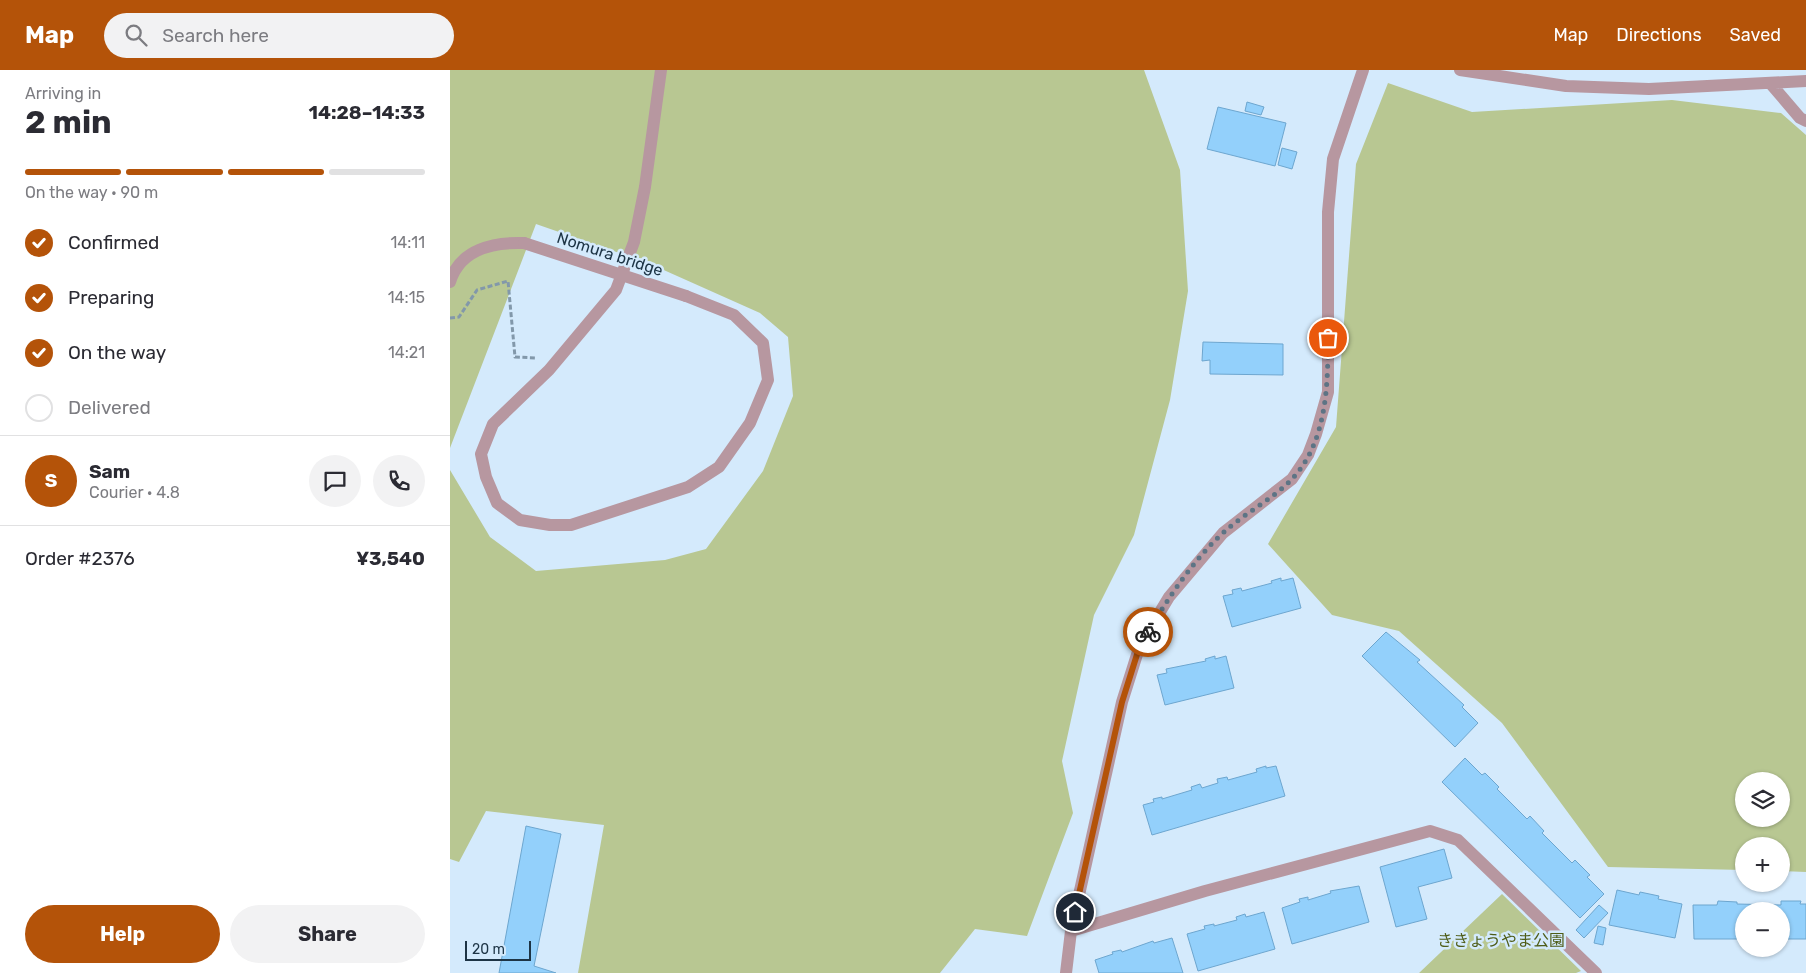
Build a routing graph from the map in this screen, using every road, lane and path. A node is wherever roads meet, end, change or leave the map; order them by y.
1 (661, 70) edge
2 (1363, 70) edge
3 (1460, 70) edge
4 (1506, 74) edge
5 (1806, 81) edge
6 (1771, 84) junction
7 (1806, 121) edge
8 (450, 282) edge
9 (450, 318) edge
10 (556, 361) junction
11 (1071, 931) junction
12 (1066, 973) edge
13 (1596, 973) edge

1 - 10 street, Nomura bridge
2 - 11 street
3 - 4 street
4 - 6 street
5 - 6 street
6 - 7 street
8 - 10 street, Nomura bridge, bridge
9 - 10 path
11 - 12 street
11 - 13 street

